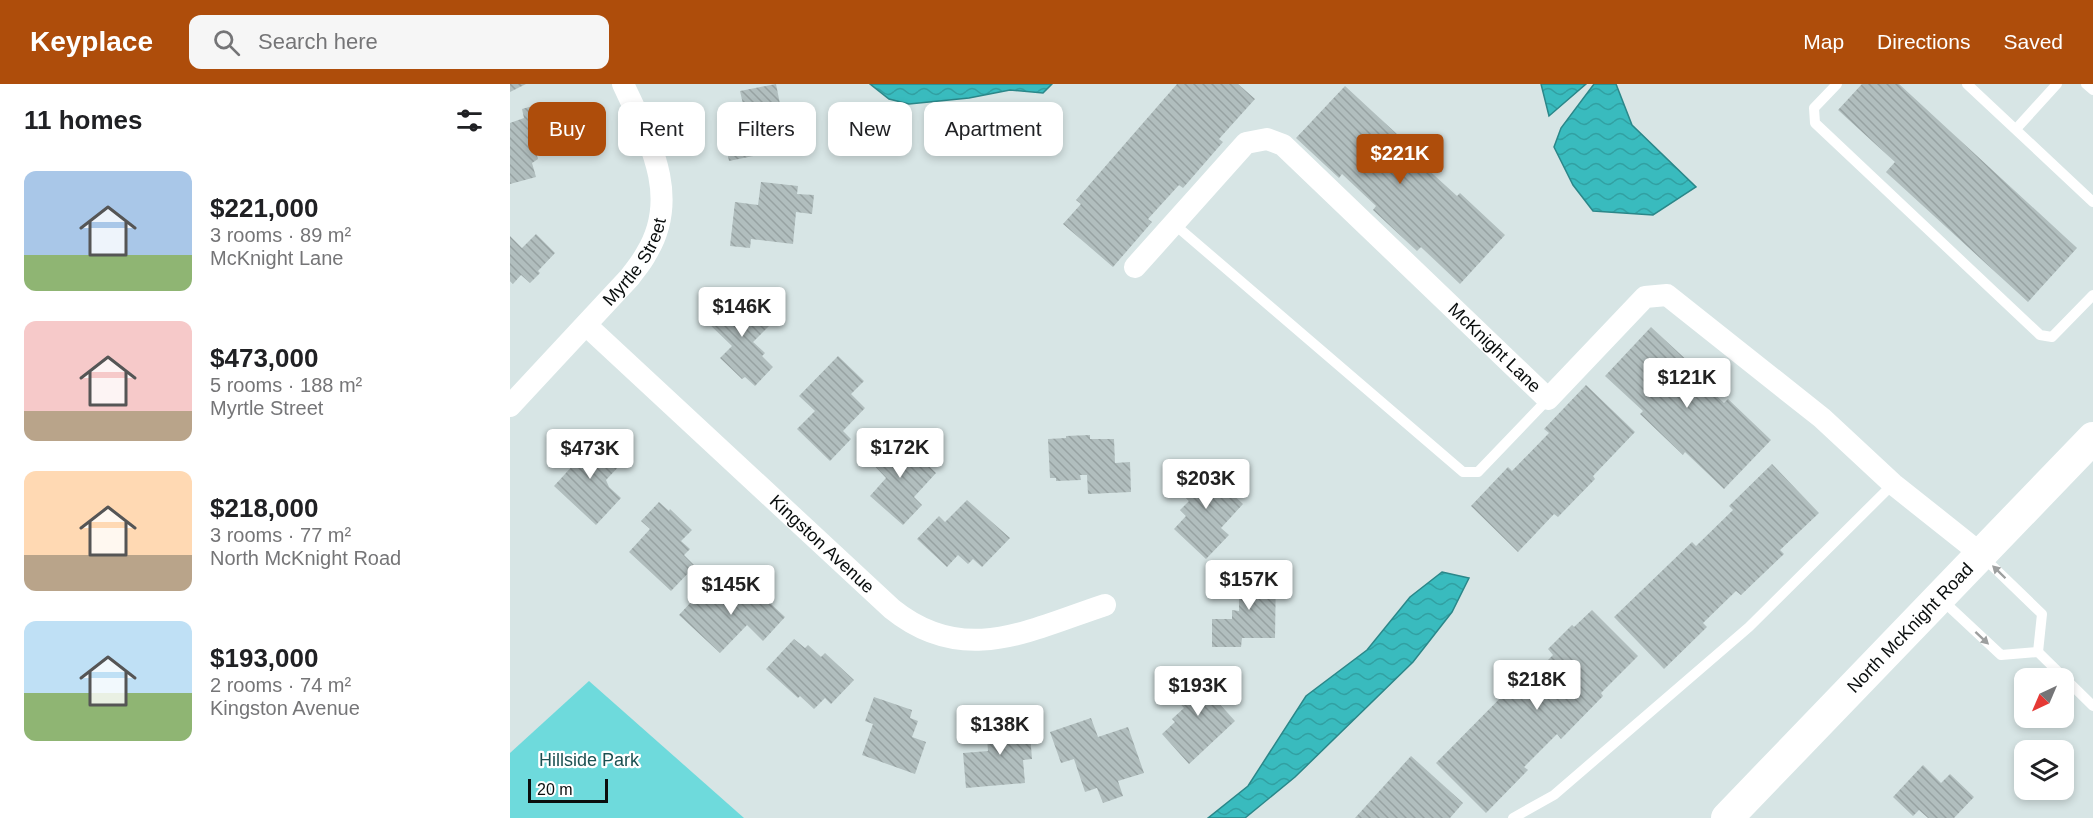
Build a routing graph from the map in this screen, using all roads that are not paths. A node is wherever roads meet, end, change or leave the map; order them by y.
1 (623, 84) edge
2 (1837, 84) edge
3 (1967, 84) edge
4 (2056, 84) edge
5 (2086, 84) edge
6 (2093, 90) edge
7 (2016, 129) junction
8 (2093, 202) edge
9 (1174, 224) junction
10 (1135, 267) dead end
11 (2093, 295) edge
12 (586, 325) junction
13 (1548, 399) junction
14 (510, 406) edge
15 (2093, 438) edge
16 (1893, 484) junction
17 (1981, 554) junction
18 (1940, 597) junction
19 (1105, 605) dead end
20 (2038, 652) junction
21 (2093, 706) edge
22 (1513, 818) edge
23 (1727, 818) edge

1 - 12 street, Myrtle Street
2 - 11 lane
3 - 7 lane
4 - 7 lane
5 - 6 lane
7 - 8 lane
9 - 10 street, McKnight Lane
9 - 13 lane
9 - 13 street, McKnight Lane
12 - 14 street, Myrtle Street
12 - 19 street, Kingston Avenue
13 - 16 street, McKnight Lane
15 - 17 street, North McKnight Road
16 - 17 street, McKnight Lane
16 - 22 lane
17 - 18 street, North McKnight Road
20 -> 17 lane
18 -> 20 lane
18 - 23 street, North McKnight Road
20 - 21 lane

